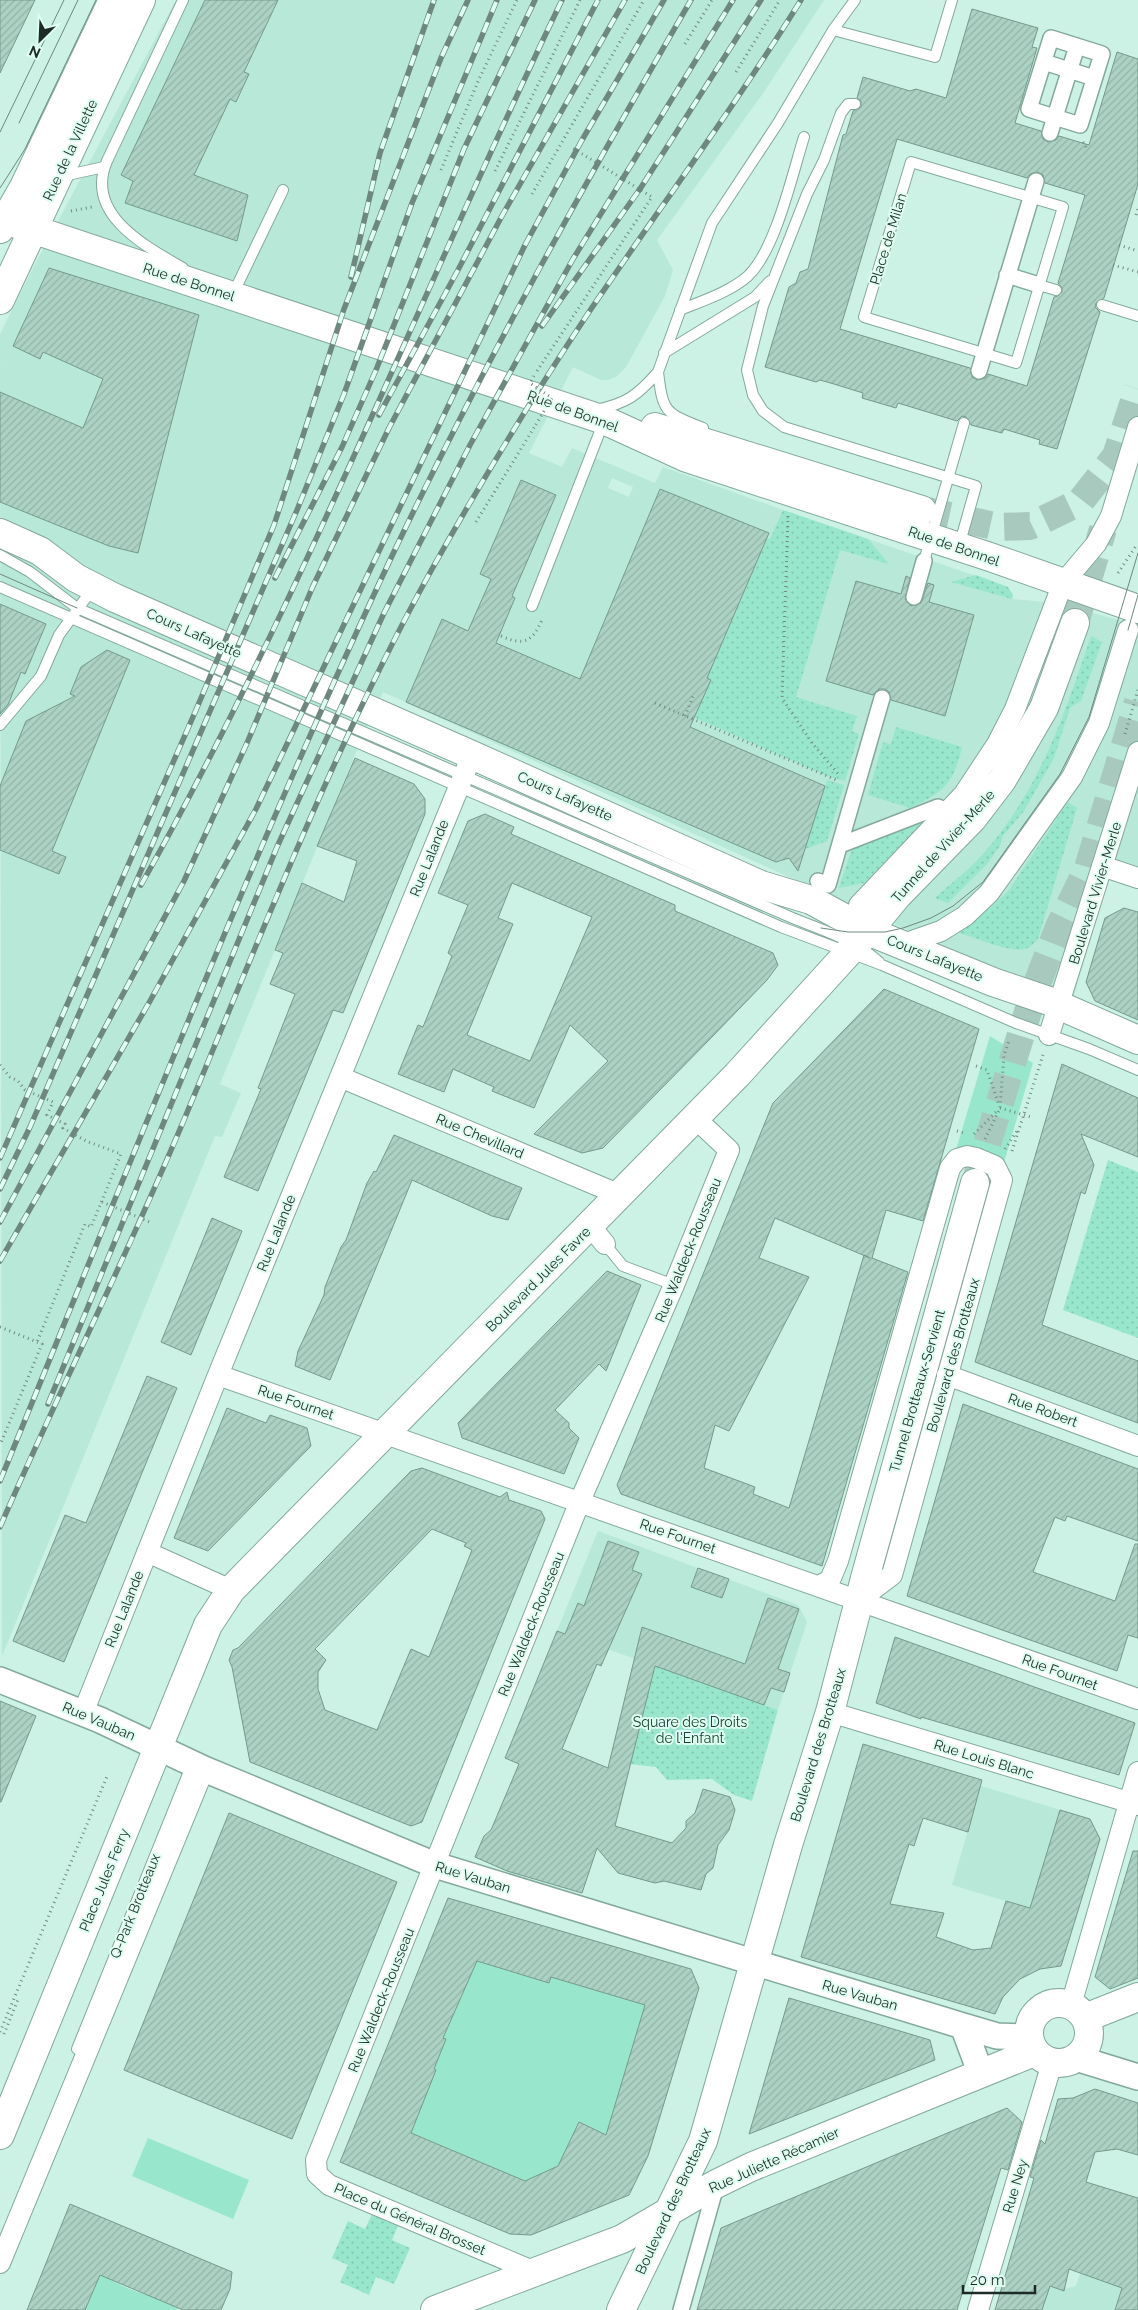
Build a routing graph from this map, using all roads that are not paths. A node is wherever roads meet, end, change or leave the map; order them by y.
1 (113, 0) edge
2 (141, 0) edge
3 (183, 0) edge
4 (855, 0) edge
5 (952, 0) edge
6 (833, 30) junction
7 (1078, 46) junction
8 (1044, 62) junction
9 (1070, 70) junction
10 (1094, 78) junction
11 (855, 104) dead end
12 (1055, 118) junction
13 (1050, 133) dead end
14 (804, 137) dead end
15 (104, 167) junction
16 (57, 178) junction
17 (1036, 180) dead end
18 (283, 190) dead end
19 (1031, 198) junction
20 (2, 222) edge
21 (32, 230) junction
22 (776, 275) junction
23 (1007, 276) junction
24 (1039, 285) junction
25 (1056, 290) dead end
26 (232, 296) junction
27 (0, 300) edge
28 (1102, 305) dead end
29 (680, 310) junction
30 (1138, 316) edge
31 (664, 353) junction
32 (984, 353) junction
33 (979, 371) dead end
34 (658, 372) junction
35 (594, 417) junction
36 (964, 423) dead end
37 (1138, 427) edge
38 (750, 456) junction
39 (953, 479) junction
40 (922, 510) tunnel mouth
41 (0, 533) edge
42 (959, 547) junction
43 (0, 555) edge
44 (925, 558) junction
45 (1063, 583) junction
46 (0, 587) edge
47 (914, 597) dead end
48 (85, 598) junction
49 (532, 606) road end
50 (70, 617) junction
51 (1135, 621) edge
52 (1075, 623) tunnel mouth
53 (882, 698) dead end
54 (0, 725) edge
55 (1138, 752) edge
56 (464, 772) junction
57 (948, 813) junction
58 (840, 845) junction
59 (1102, 866) junction
60 (1138, 878) edge
61 (818, 881) dead end
62 (852, 945) junction
63 (901, 945) junction
64 (882, 965) junction
65 (1060, 1006) junction
66 (1049, 1035) junction
67 (1138, 1040) edge
68 (1138, 1070) edge
69 (340, 1077) junction
70 (695, 1118) junction
71 (979, 1167) junction
72 (620, 1195) junction
73 (597, 1235) junction
74 (674, 1285) junction
75 (218, 1375) junction
76 (947, 1375) junction
77 (386, 1433) junction
78 (1138, 1446) edge
79 (580, 1501) junction
80 (147, 1552) junction
81 (819, 1586) junction
82 (231, 1590) junction
83 (859, 1600) junction
84 (208, 1625) joint
85 (0, 1680) edge
86 (1138, 1699) edge
87 (830, 1712) junction
88 (83, 1713) junction
89 (159, 1748) junction
90 (198, 1766) junction
91 (1138, 1772) edge
92 (1134, 1804) edge
93 (435, 1865) junction
94 (755, 1964) junction
95 (1138, 1998) edge
96 (1078, 2011) junction
97 (963, 2026) junction
98 (77, 2049) dead end
99 (1048, 2052) junction
100 (981, 2074) junction
101 (1138, 2077) edge
102 (0, 2135) edge
103 (323, 2143) joint
104 (716, 2184) junction
105 (668, 2212) junction
106 (0, 2262) edge
107 (535, 2272) junction
108 (435, 2310) edge
109 (621, 2310) edge
110 (681, 2310) edge
111 (978, 2310) edge

1 - 20 main road, Rue de la Villette
2 - 16 main road, Rue de la Villette
3 - 15 lane
4 - 6 lane
5 - 6 lane
6 - 29 lane
7 - 8 street
7 - 9 street
7 - 10 street
8 - 9 street
8 - 12 street
9 - 10 street
9 - 12 street
10 - 12 street
11 - 22 lane
12 - 13 street
14 - 29 lane
15 - 16 lane
15 - 26 lane
16 - 21 main road, Rue de la Villette
17 - 19 street
18 - 26 lane
19 - 23 street
19 - 24 lane, Place de Milan
19 - 32 lane, Place de Milan
20 - 21 main road, Rue de Bonnel
21 - 26 main road, Rue de Bonnel
21 - 27 main road, Rue de la Villette
22 - 31 lane
22 - 39 lane
23 - 24 street
23 - 32 street
24 - 25 lane
24 - 32 lane, Place de Milan
26 - 35 main road, Rue de Bonnel
28 - 30 lane
29 - 31 lane
31 - 34 lane
32 - 33 street
34 - 35 lane
34 - 38 lane
35 - 38 main road
35 - 44 main road, Rue de Bonnel
35 - 49 lane
36 - 39 lane
37 - 45 street
38 - 40 main road
39 - 42 lane
39 - 44 lane
41 - 48 main road, Cours Lafayette
42 - 44 main road, Rue de Bonnel
42 - 45 main road, Rue de Bonnel
43 - 48 lane
44 - 47 street
45 - 51 main road, Rue de Bonnel
45 - 57 street
46 - 50 lane
48 - 50 lane
48 - 56 main road, Cours Lafayette
50 - 54 lane
50 - 56 lane
51 - 63 street
52 - 62 main road, Tunnel de Vivier-Merle
53 - 58 street
55 - 59 street, Boulevard Vivier-Merle
56 - 62 lane
56 - 62 main road, Cours Lafayette
56 - 69 street, Rue Lalande
57 - 58 street
57 - 62 street
58 - 61 street
59 - 60 street
59 - 65 street, Boulevard Vivier-Merle
62 - 63 main road, Cours Lafayette
62 - 64 lane
62 - 64 lane
62 - 70 main road, Boulevard Jules Favre
63 - 65 main road, Cours Lafayette
64 - 66 lane
65 - 66 street, Boulevard Vivier-Merle
65 - 67 main road, Cours Lafayette
66 - 68 lane
69 - 72 street, Rue Chevillard
69 - 75 street, Rue Lalande
70 - 72 main road, Boulevard Jules Favre
70 - 74 street, Rue Waldeck-Rousseau
71 - 76 street, Boulevard des Brotteaux
71 - 81 street
71 - 83 main road, Tunnel Brotteaux-Servient
72 - 73 main road, Boulevard Jules Favre
73 - 74 lane
73 - 77 main road, Boulevard Jules Favre
74 - 79 street, Rue Waldeck-Rousseau
75 - 77 street, Rue Fournet
75 - 80 street, Rue Lalande
76 - 78 street, Rue Robert
76 - 83 street, Boulevard des Brotteaux
77 - 79 street, Rue Fournet
77 - 82 main road, Boulevard Jules Favre
79 - 81 street, Rue Fournet
79 - 93 street, Rue Waldeck-Rousseau
80 - 82 street
80 - 88 street, Rue Lalande
81 - 83 street, Rue Fournet
82 - 84 main road, Boulevard Jules Favre
83 - 86 street, Rue Fournet
83 - 87 main road, Boulevard des Brotteaux
84 - 89 main road, Place Jules Ferry
85 - 88 street, Rue Vauban
87 - 92 street, Rue Louis Blanc
87 - 94 main road, Boulevard des Brotteaux
88 - 89 street, Rue Vauban
89 - 90 street, Rue Vauban
89 - 102 main road, Place Jules Ferry
90 - 93 street, Rue Vauban
90 - 98 lane, Q-Park Brotteaux
90 - 106 street
91 - 92 street
92 - 96 street
93 - 94 street, Rue Vauban
93 - 103 street, Rue Waldeck-Rousseau
94 - 97 street, Rue Vauban
94 - 105 main road, Boulevard des Brotteaux
95 - 96 main road
96 - 99 main road
96 - 99 main road
97 - 99 street, Rue Vauban
97 - 100 street
99 - 100 main road, Rue Juliette Récamier
99 - 101 street, Rue Vauban
99 - 111 street, Rue Ney
100 - 104 main road, Rue Juliette Récamier
103 - 107 street, Place du Général Brosset
104 - 105 main road, Rue Juliette Récamier
104 - 110 street
105 - 107 main road, Rue Juliette Récamier
105 - 109 main road, Boulevard des Brotteaux
107 - 108 main road, Rue Juliette Récamier

